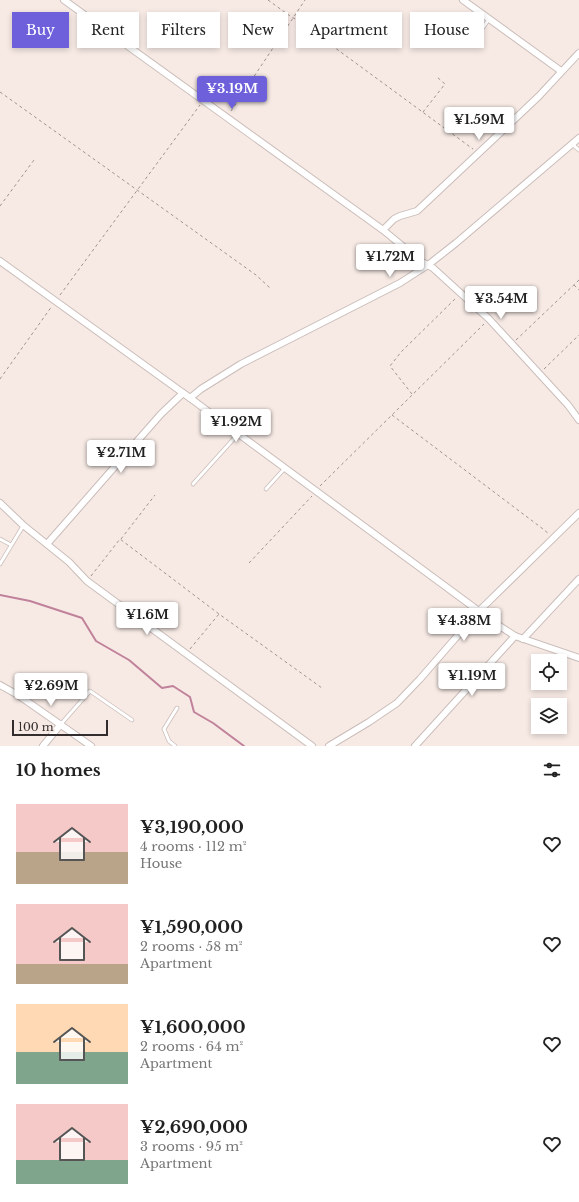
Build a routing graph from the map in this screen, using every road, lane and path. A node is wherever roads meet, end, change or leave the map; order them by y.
1 (64, 0) edge
2 (268, 0) edge
3 (305, 0) edge
4 (463, 0) edge
5 (294, 18) junction
6 (489, 19) junction
7 (484, 26) edge
8 (579, 53) edge
9 (561, 72) junction
10 (437, 77) dead end
11 (0, 92) edge
12 (204, 100) junction
13 (423, 112) junction
14 (227, 117) junction
15 (579, 138) edge
16 (572, 144) junction
17 (579, 150) edge
18 (479, 153) junction
19 (34, 160) dead end
20 (137, 191) junction
21 (0, 206) edge
22 (383, 230) junction
23 (0, 261) edge
24 (428, 265) junction
25 (579, 280) edge
26 (574, 285) junction
27 (270, 288) dead end
28 (579, 290) edge
29 (460, 293) junction
30 (56, 300) junction
31 (489, 319) junction
32 (579, 335) edge
33 (512, 344) junction
34 (539, 374) junction
35 (0, 379) edge
36 (183, 393) junction
37 (412, 395) junction
38 (190, 398) junction
39 (391, 415) junction
40 (579, 420) edge
41 (238, 433) junction
42 (286, 468) junction
43 (193, 484) dead end
44 (266, 488) dead end
45 (316, 491) junction
46 (155, 495) dead end
47 (0, 503) edge
48 (579, 513) edge
49 (23, 525) junction
50 (553, 538) junction
51 (0, 539) edge
52 (120, 539) junction
53 (47, 544) junction
54 (11, 545) junction
55 (249, 563) dead end
56 (0, 564) edge
57 (579, 579) edge
58 (87, 581) junction
59 (480, 612) junction
60 (219, 614) junction
61 (516, 636) junction
62 (523, 639) junction
63 (187, 654) junction
64 (579, 658) edge
65 (0, 685) edge
66 (322, 688) dead end
67 (177, 708) dead end
68 (132, 720) dead end
69 (61, 724) junction
70 (42, 746) edge
71 (90, 746) edge
72 (175, 746) edge
73 (312, 746) edge
74 (330, 746) edge
75 (415, 746) edge

1 - 12 street
2 - 5 path
3 - 5 path
4 - 6 street
5 - 13 path
5 - 14 path
6 - 7 lane
6 - 9 street
8 - 9 street
9 - 18 street
10 - 13 path
11 - 20 path
12 - 14 street
12 - 20 path
13 - 18 path
14 - 22 street
15 - 16 street
16 - 17 lane
16 - 24 street
18 - 22 street
19 - 21 path
20 - 27 path
20 - 30 path
22 - 24 street
23 - 30 street
24 - 29 street
24 - 38 street
25 - 26 path
26 - 28 path
26 - 33 path
29 - 31 street
29 - 37 path
30 - 35 path
30 - 36 street
31 - 33 street
31 - 37 path
32 - 34 path
33 - 34 street
34 - 40 street
36 - 38 street
36 - 53 street
37 - 39 path
38 - 41 street
39 - 45 path
39 - 50 path
41 - 42 street
41 - 43 lane
42 - 44 lane
42 - 45 street
45 - 55 path
45 - 59 street
46 - 52 path
47 - 49 street
48 - 50 street
49 - 53 street
49 - 54 lane
50 - 59 street
51 - 54 lane
52 - 58 path
52 - 60 path
53 - 58 street
54 - 56 lane
57 - 62 street
58 - 63 street
59 - 61 street
59 - 74 street
60 - 63 path
60 - 66 path
61 - 62 street
61 - 75 street
62 - 64 street
63 - 73 street
65 - 69 street
67 - 72 lane
68 - 69 lane
69 - 70 street
69 - 71 street

